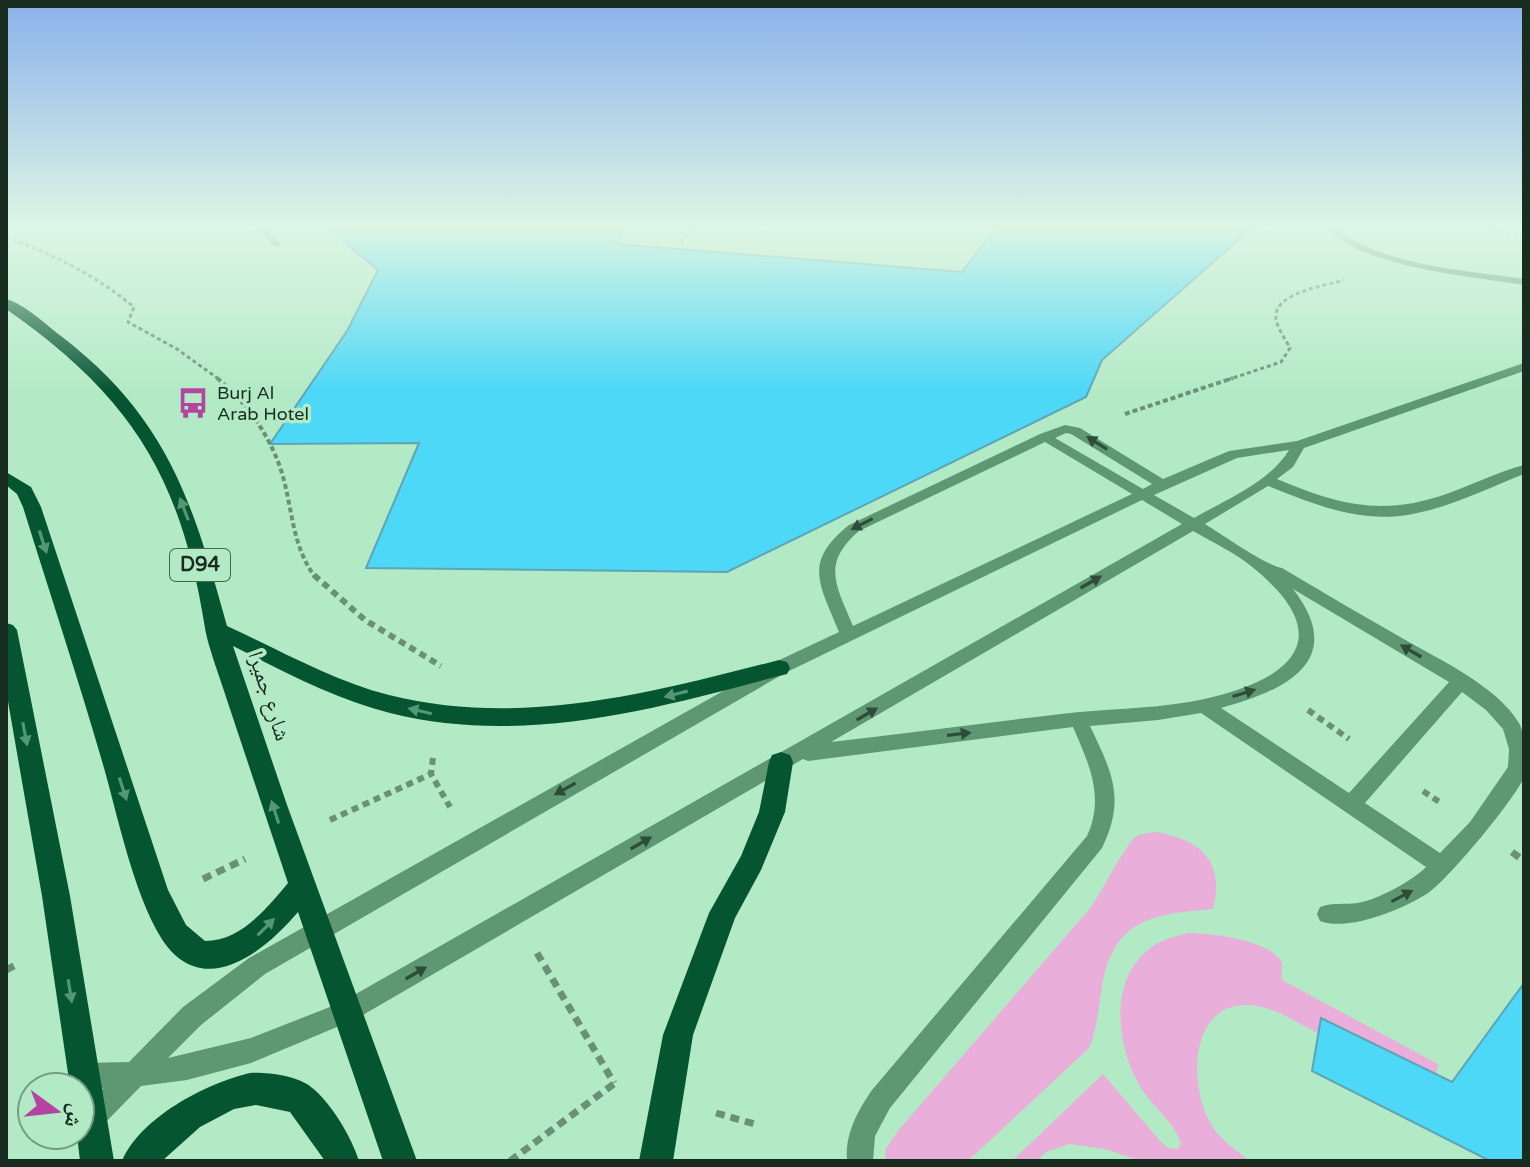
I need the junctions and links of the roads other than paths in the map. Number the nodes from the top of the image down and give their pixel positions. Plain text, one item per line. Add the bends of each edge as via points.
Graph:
1 (6, 303) edge
2 (1524, 367) edge
3 (1045, 437) junction
4 (1299, 445) junction
5 (1524, 469) edge
6 (6, 477) edge
7 (1269, 481) junction
8 (1163, 485) junction
9 (1140, 495) junction
10 (1190, 524) junction
11 (1254, 560) junction
12 (215, 629) junction
13 (6, 630) edge
14 (848, 634) junction
15 (779, 668) junction
16 (1461, 681) junction
17 (1204, 706) junction
18 (1078, 719) junction
19 (790, 758) junction
20 (1351, 805) junction
21 (1442, 866) junction
22 (304, 884) junction
23 (1328, 914) dead end
24 (320, 928) junction
25 (348, 1011) junction
26 (82, 1071) edge
27 (96, 1076) edge
28 (129, 1077) junction
29 (96, 1113) edge
30 (139, 1161) edge
31 (342, 1161) edge
32 (400, 1161) edge
33 (656, 1161) edge
34 (860, 1161) edge

12 -> 1 main road, شارع جميرا / D94 via 191,529 170,474 143,428 112,389
2 - 4 lane
8 -> 3 lane via 1075,431
3 - 9 lane
3 -> 14 lane via 835,541 826,555 825,571
4 - 7 lane
4 - 8 lane via 1234,454
5 - 7 lane via 1401,513 1356,512
6 -> 22 main road via 25,491 32,507 159,899 175,931 188,948 232,951 258,936
7 - 10 lane
8 - 9 lane
9 - 10 lane
9 - 14 lane
10 - 11 lane
19 -> 10 lane
16 -> 11 lane
17 -> 11 lane via 1271,685 1291,672 1304,654 1305,630 1296,605
15 -> 12 main road via 602,712 546,719 437,715 344,688
22 -> 12 main road, شارع جميرا / D94
13 -> 26 main road
14 - 15 lane
15 -> 24 lane
16 - 20 lane
16 - 21 lane via 1511,726 1519,749 1518,769 1477,828
17 - 18 lane
17 - 20 lane
19 -> 18 lane
18 - 34 lane via 1104,783 1106,823 881,1099 864,1124
25 -> 19 lane
19 - 33 main road via 752,862 723,913 678,1035
20 - 21 lane
23 -> 21 lane via 1361,913 1392,902 1422,886
22 - 24 main road, شارع جميرا / D94
24 - 25 main road, شارع جميرا / D94
24 - 28 lane via 257,966 192,1016
25 - 28 lane via 278,1044 202,1067
25 - 32 main road, شارع جميرا / D94
27 - 28 lane
28 - 29 lane
30 - 31 main road via 200,1108 251,1089 300,1098 338,1147

